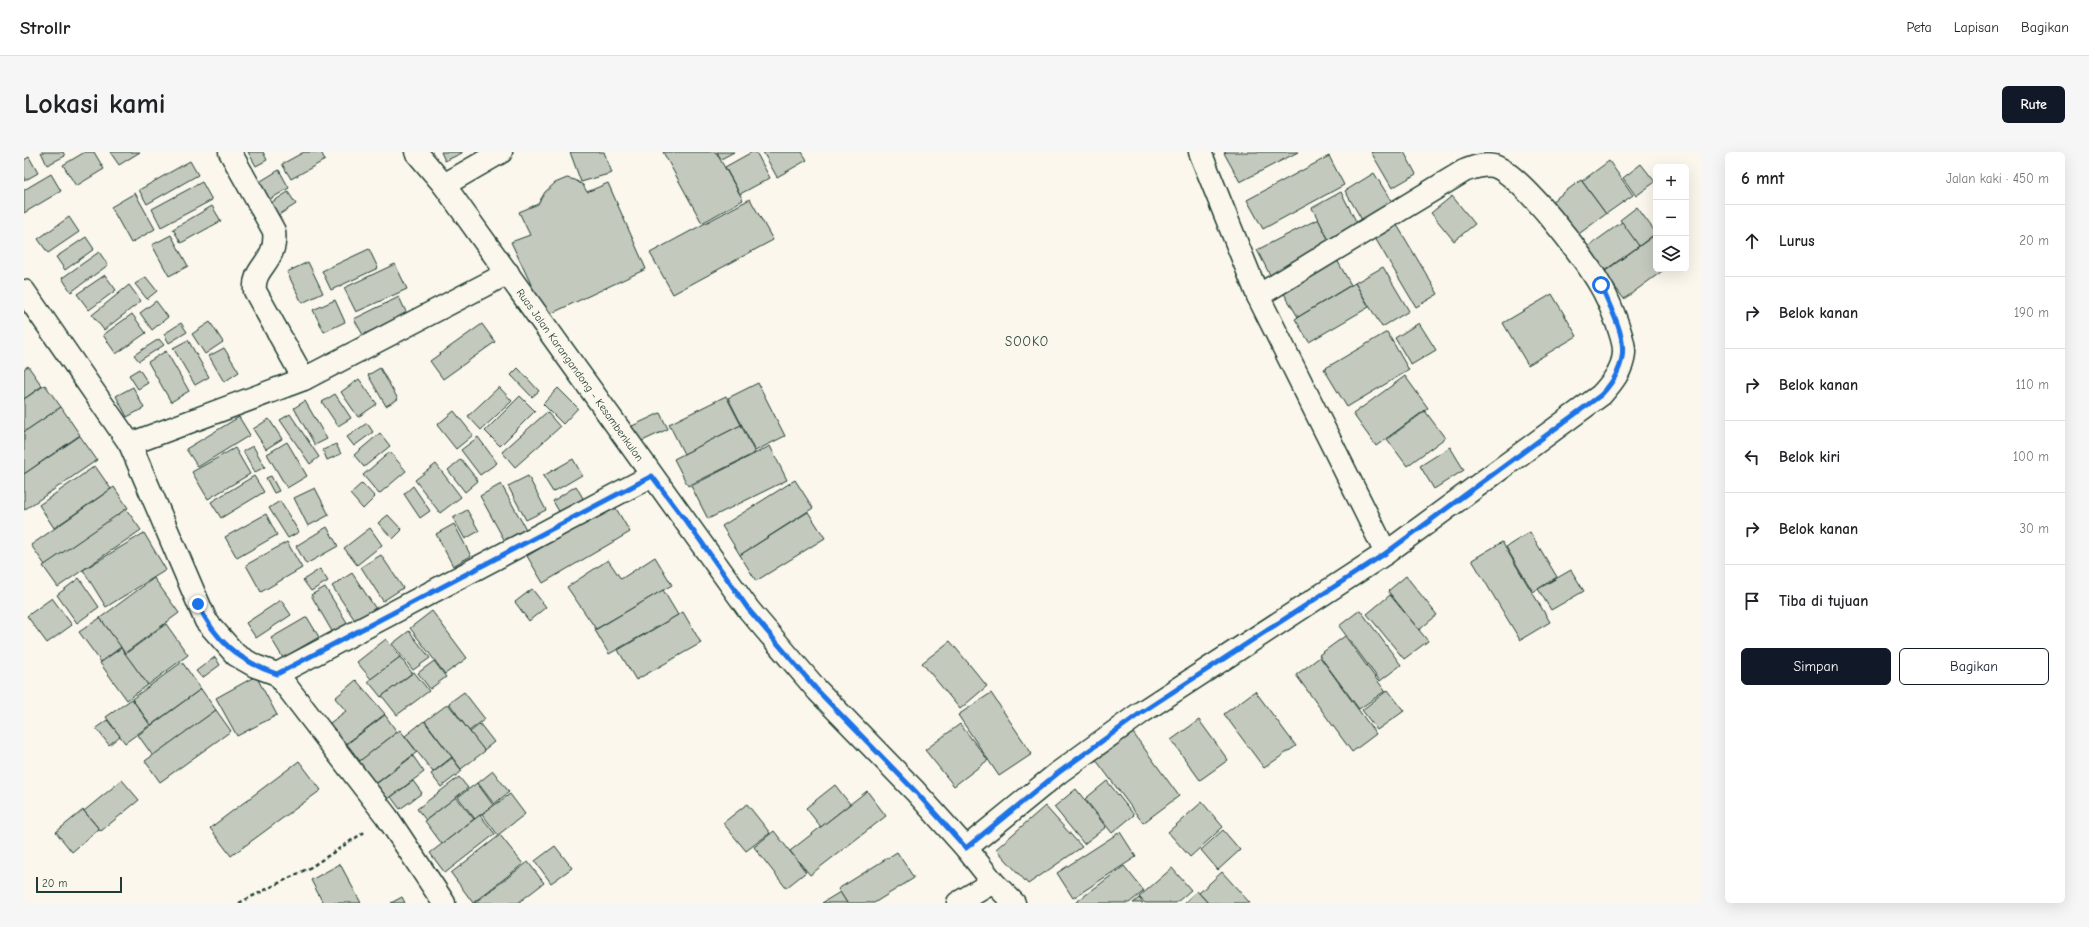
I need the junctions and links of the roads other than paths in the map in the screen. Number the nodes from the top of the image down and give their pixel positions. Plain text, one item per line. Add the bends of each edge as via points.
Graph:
1 (230, 152) edge
2 (416, 152) edge
3 (501, 152) edge
4 (1200, 152) edge
5 (444, 185) junction
6 (508, 273) junction
7 (24, 291) edge
8 (1258, 296) junction
9 (304, 379) junction
10 (130, 444) junction
11 (652, 476) junction
12 (1386, 553) junction
13 (277, 674) junction
14 (966, 848) junction
15 (993, 882) junction
16 (444, 903) edge
17 (958, 903) edge
18 (1014, 903) edge

1 - 9 street via 274,231 276,242 273,252 254,281 255,291
2 - 5 street, Ruas Jalan Karangandong - Kesambenkulon
3 - 5 street
4 - 8 street
5 - 6 street, Ruas Jalan Karangandong - Kesambenkulon
6 - 9 street
6 - 11 street, Ruas Jalan Karangandong - Kesambenkulon
7 - 10 street
8 - 12 street
8 - 12 street via 1464,171 1479,166 1494,166 1516,181 1561,228 1601,285 1621,335 1624,353 1612,383 1601,395
9 - 10 street
10 - 13 street via 206,621 236,655 254,666
11 - 13 street
11 - 14 street, Ruas Jalan Karangandong - Kesambenkulon via 749,610 818,691
12 - 14 street via 1142,712 1058,773
13 - 16 street via 387,818
14 - 15 street, Ruas Jalan Karangandong - Kesambenkulon
15 - 17 street
15 - 18 street, Ruas Jalan Karangandong - Kesambenkulon

